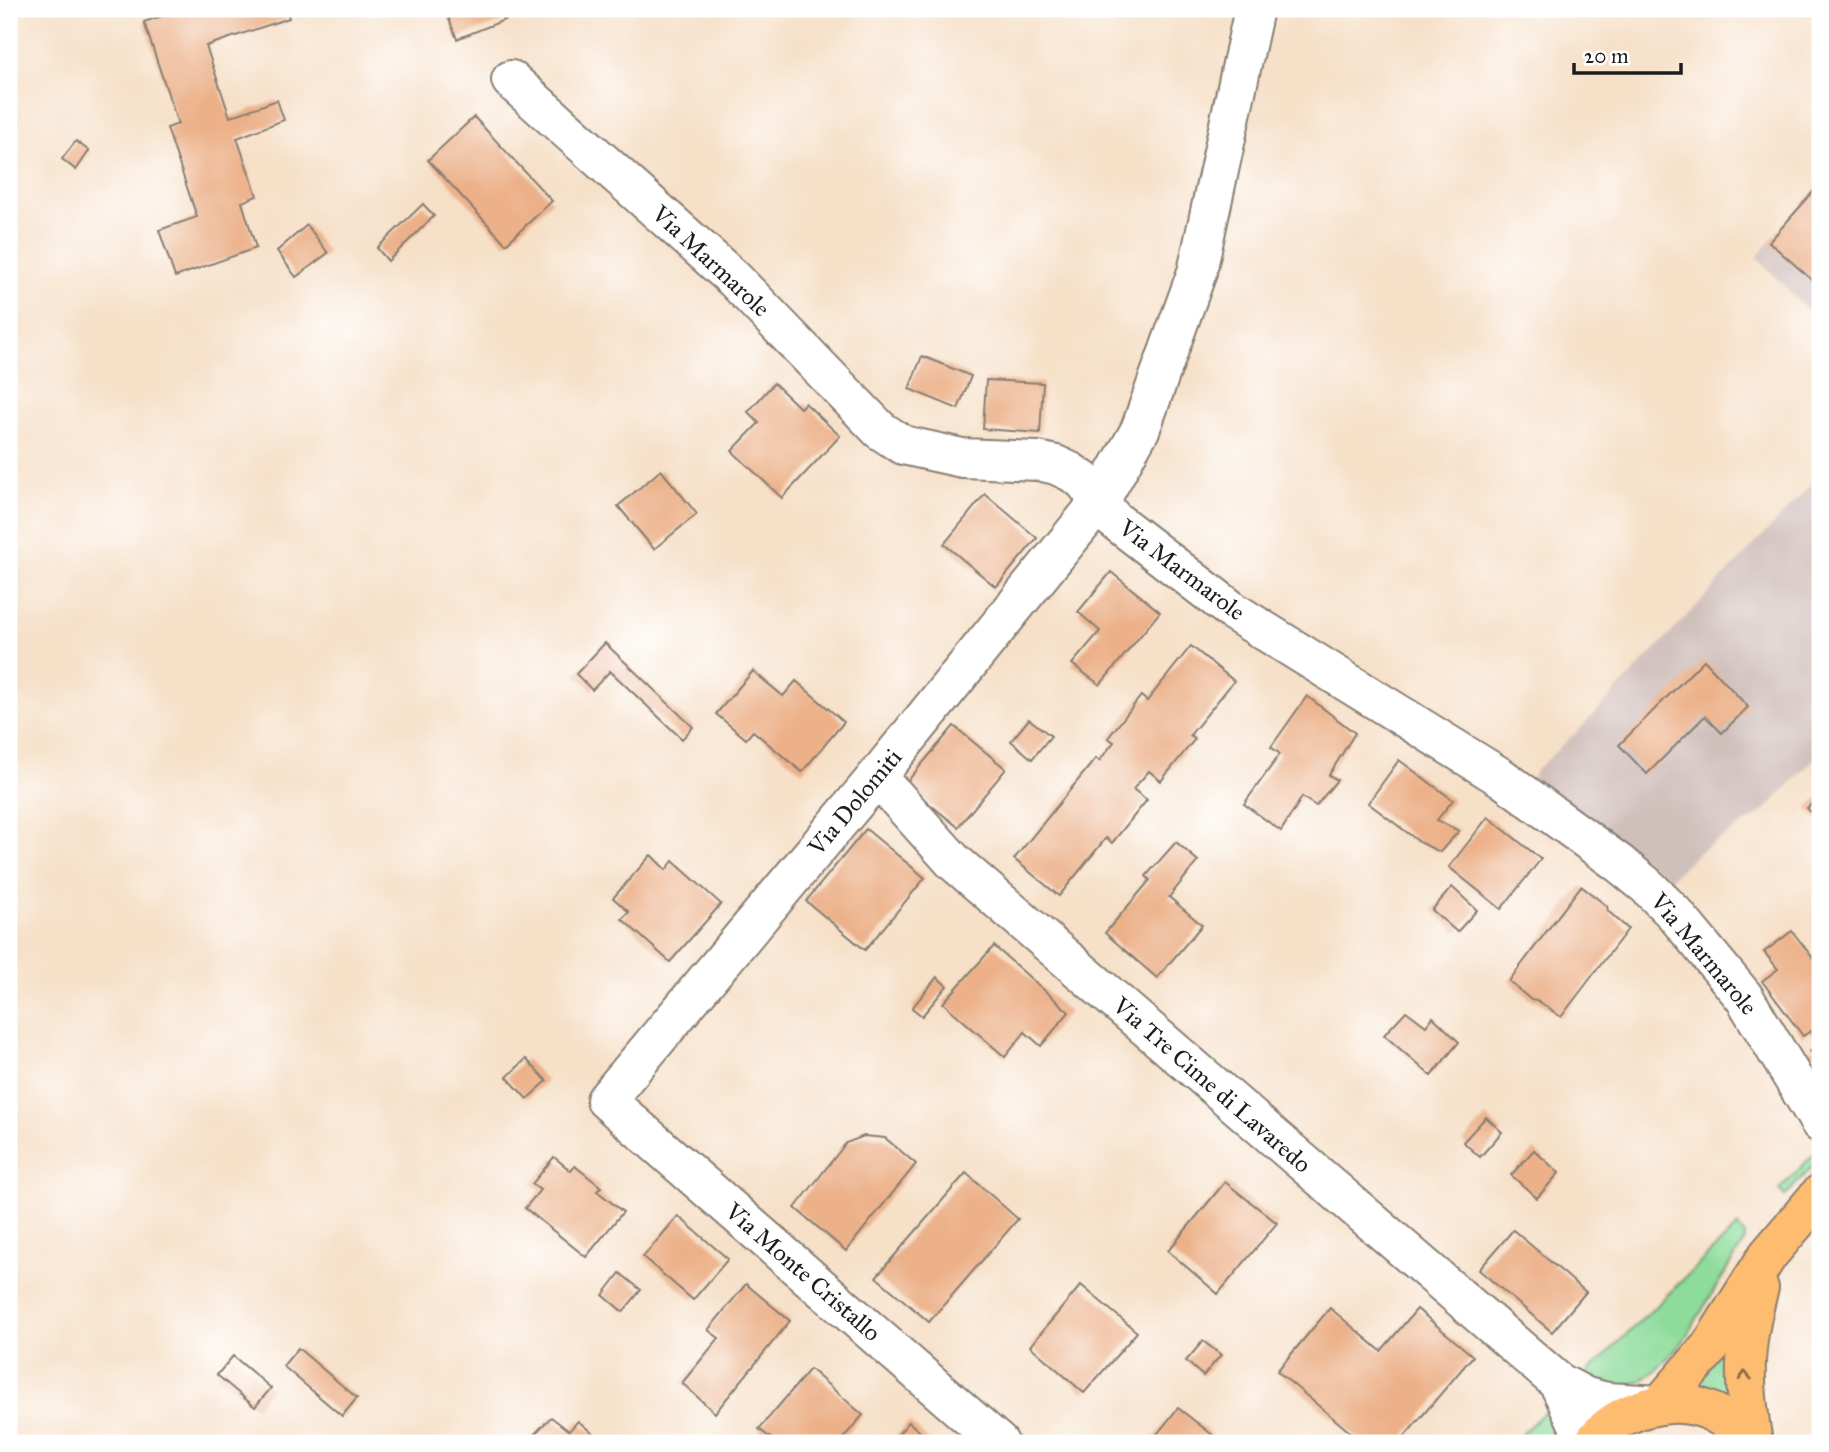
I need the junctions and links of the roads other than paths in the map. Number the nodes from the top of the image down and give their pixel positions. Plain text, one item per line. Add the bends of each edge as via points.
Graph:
1 (1254, 9) edge
2 (511, 80) dead end
3 (1100, 502) junction
4 (874, 780) junction
5 (606, 1100) joint
6 (1820, 1123) edge
7 (1820, 1194) edge
8 (1768, 1255) junction
9 (1558, 1382) junction
10 (1660, 1405) junction
11 (999, 1443) edge
12 (1579, 1443) edge
13 (1592, 1443) edge
14 (1753, 1443) edge

1 - 3 street, Via Dolomiti via 1198,272 1140,430
2 - 3 street, Via Marmarole via 734,279 880,430 903,445 962,458 1056,465 1084,481
3 - 4 street, Via Dolomiti
3 - 6 street, Via Marmarole via 1113,519 1234,612 1502,778 1647,886 1744,997
4 - 5 street, Via Dolomiti
4 - 9 street, Via Tre Cime di Lavaredo via 893,794 953,861
5 - 11 street, Via Monte Cristallo
7 - 8 main road
8 - 10 main road via 1710,1347
14 -> 8 main road via 1744,1365 1749,1324
9 - 10 street, Via Tre Cime di Lavaredo via 1607,1402
9 - 12 street, Via Tre Cime di Lavaredo via 1579,1426
10 - 13 main road via 1627,1414
10 - 14 main road via 1712,1412

